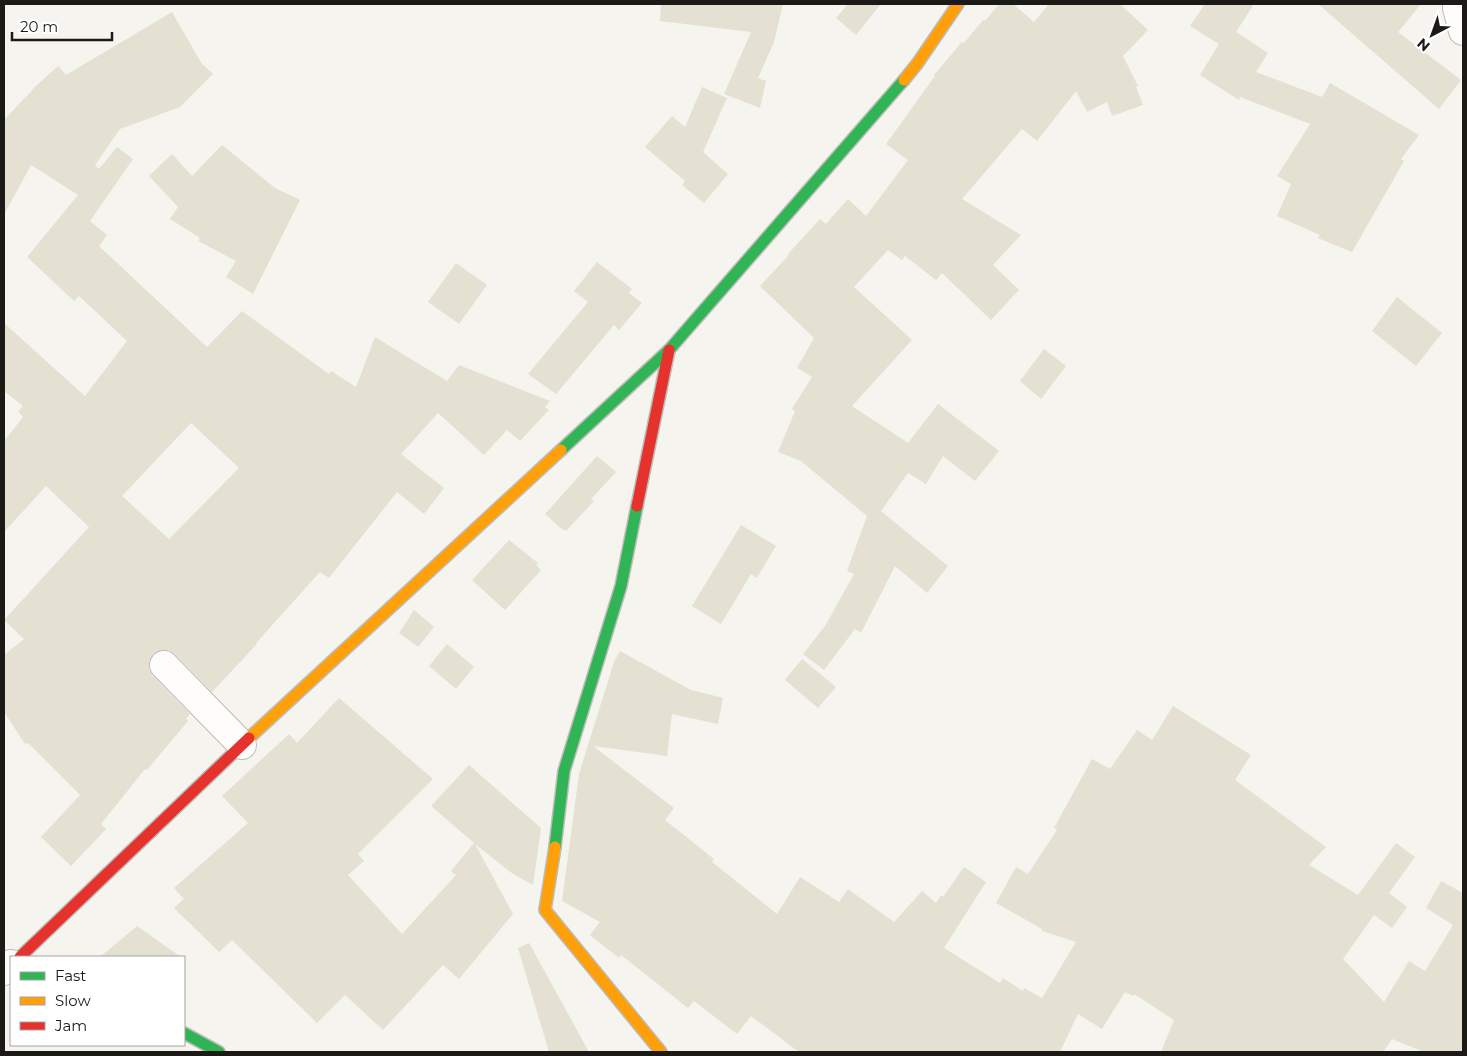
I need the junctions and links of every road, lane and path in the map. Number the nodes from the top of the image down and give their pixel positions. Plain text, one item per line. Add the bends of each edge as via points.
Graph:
1 (958, 4) edge
2 (1458, 4) edge
3 (1463, 31) edge
4 (669, 350) junction
5 (164, 665) dead end
6 (242, 745) junction
7 (27, 956) edge
8 (185, 1034) edge
9 (219, 1052) edge
10 (661, 1052) edge

1 - 4 street via 917,64
2 - 3 street
4 - 6 street
4 - 10 street via 621,586 564,772 545,910
5 - 6 street
6 - 7 street
8 - 9 street

